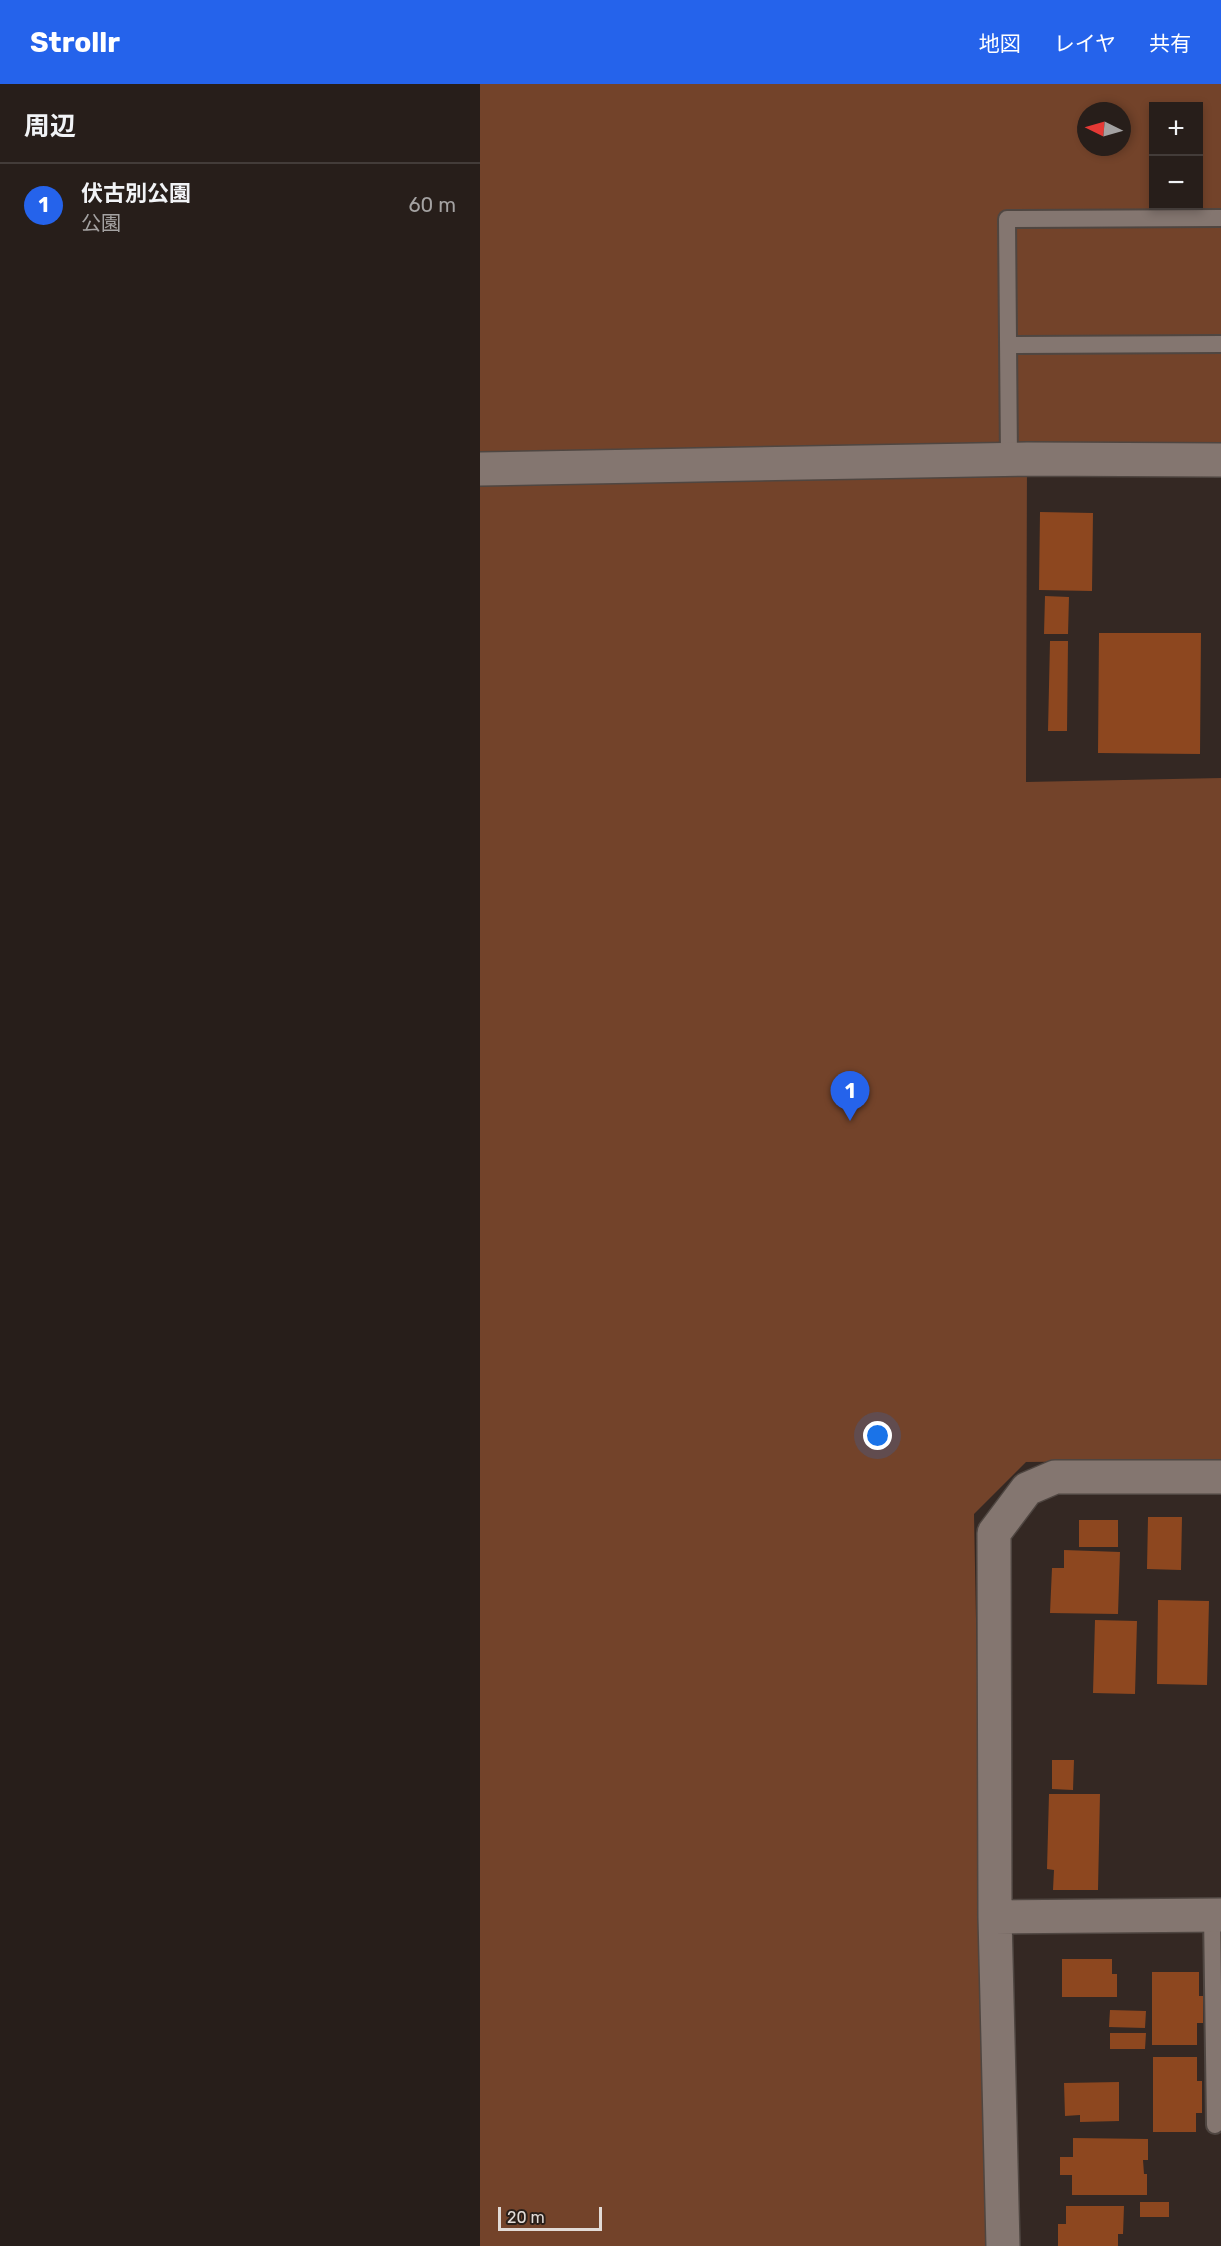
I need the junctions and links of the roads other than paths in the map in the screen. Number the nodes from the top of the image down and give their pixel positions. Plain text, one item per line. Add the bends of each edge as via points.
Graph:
1 (1221, 218) edge
2 (1221, 344) edge
3 (1008, 345) junction
4 (1009, 459) junction
5 (1221, 460) edge
6 (480, 469) edge
7 (1221, 1477) edge
8 (1216, 1915) edge
9 (995, 1917) junction
10 (1215, 2125) dead end
11 (1003, 2246) edge

1 - 3 lane via 1007,219
2 - 3 lane
3 - 4 lane
4 - 5 street
4 - 6 street
7 - 9 street via 1055,1477 1027,1490 994,1533
8 - 9 street
8 - 10 lane
9 - 11 street

